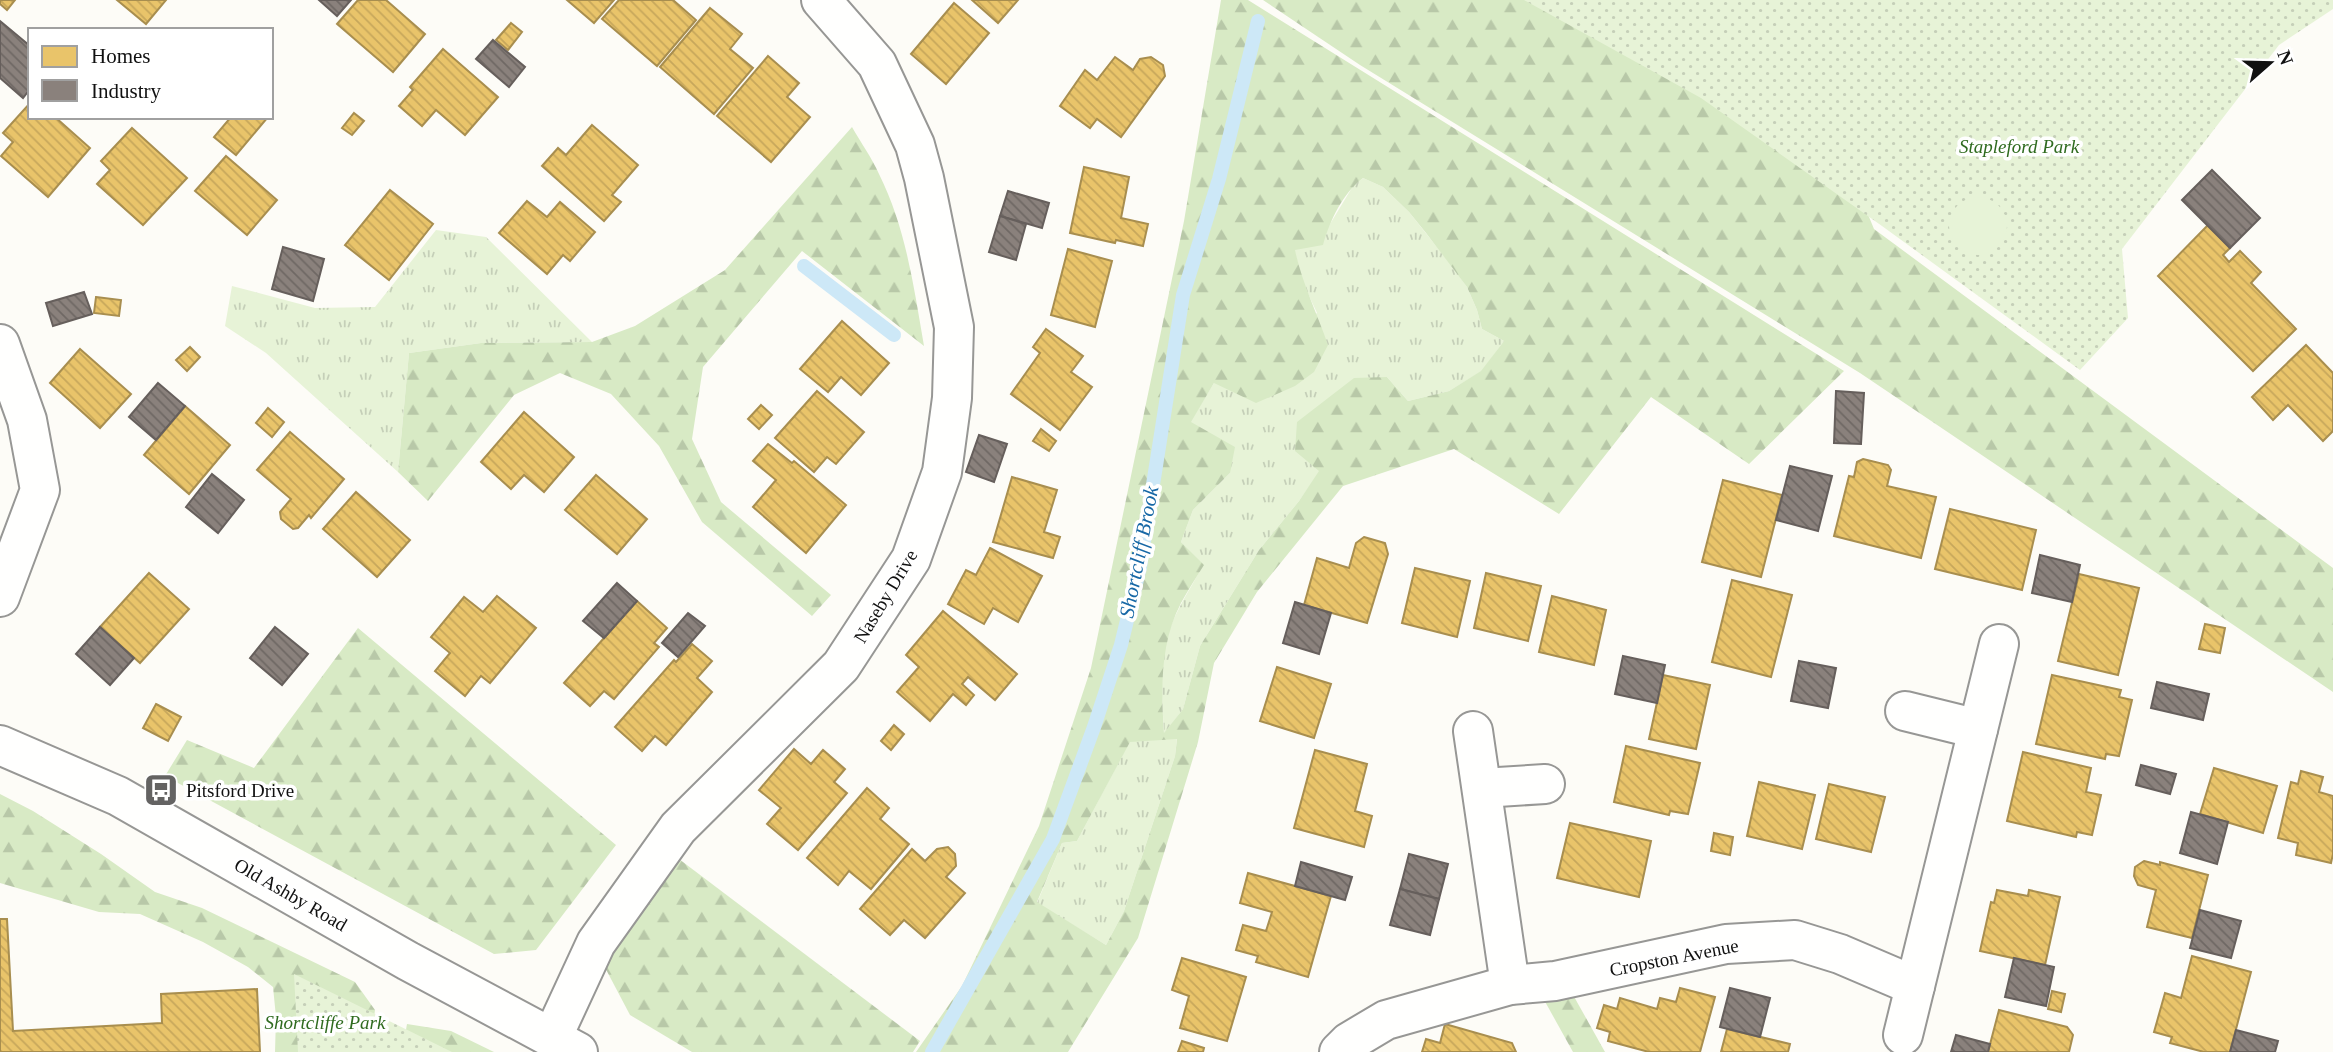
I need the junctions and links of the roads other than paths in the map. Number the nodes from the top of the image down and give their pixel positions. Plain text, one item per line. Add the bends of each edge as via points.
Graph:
1 (821, 0) edge
2 (0, 344) edge
3 (0, 597) edge
4 (1999, 644) dead end
5 (1905, 711) dead end
6 (1978, 729) junction
7 (1473, 731) dead end
8 (0, 745) edge
9 (1545, 784) dead end
10 (1482, 788) junction
11 (1510, 985) junction
12 (1915, 986) junction
13 (1903, 1035) dead end
14 (565, 1045) edge
15 (1339, 1052) edge

1 - 14 street, Naseby Drive via 877,64 915,145 924,178 954,327 952,398 942,472 911,559 841,666 678,828 596,943
2 - 3 street via 27,420 40,490
4 - 6 street
5 - 6 street
6 - 12 street
7 - 10 street
8 - 14 street, Old Ashby Road via 118,796
9 - 10 street
10 - 11 street
11 - 12 street, Cropston Avenue via 1555,981 1726,944 1795,940
11 - 15 street, Cropston Avenue via 1386,1020
12 - 13 street

